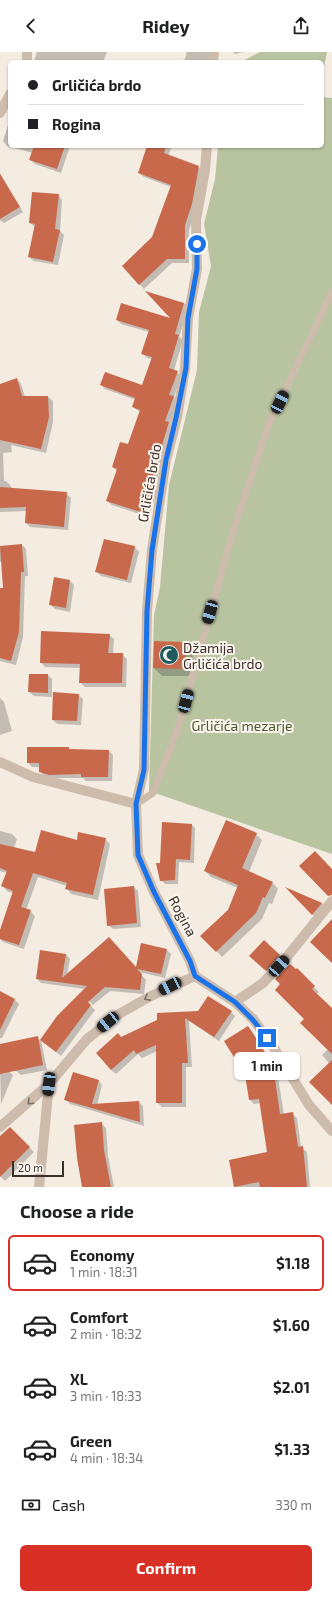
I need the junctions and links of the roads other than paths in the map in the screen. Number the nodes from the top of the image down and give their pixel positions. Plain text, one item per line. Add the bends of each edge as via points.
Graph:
1 (8, 98) edge
2 (0, 113) edge
3 (207, 148) edge
4 (332, 292) edge
5 (0, 762) edge
6 (136, 804) junction
7 (332, 901) edge
8 (195, 976) junction
9 (235, 1002) junction
10 (49, 1084) junction
11 (0, 1127) edge
12 (332, 1131) edge
13 (39, 1187) edge

1 - 2 street
3 - 6 street, Grličića brdo via 196,220 197,269 188,318 186,368 166,460 152,550 147,611 144,770
4 - 6 lane via 268,426 234,528 177,731 153,793
5 - 6 street via 33,777
6 - 8 street, Rogina via 138,855
7 - 9 street via 263,983
8 - 9 street
8 -> 10 street via 119,1014 87,1039
9 - 12 street via 253,1020 274,1048 309,1105
10 -> 11 street
10 - 13 street

